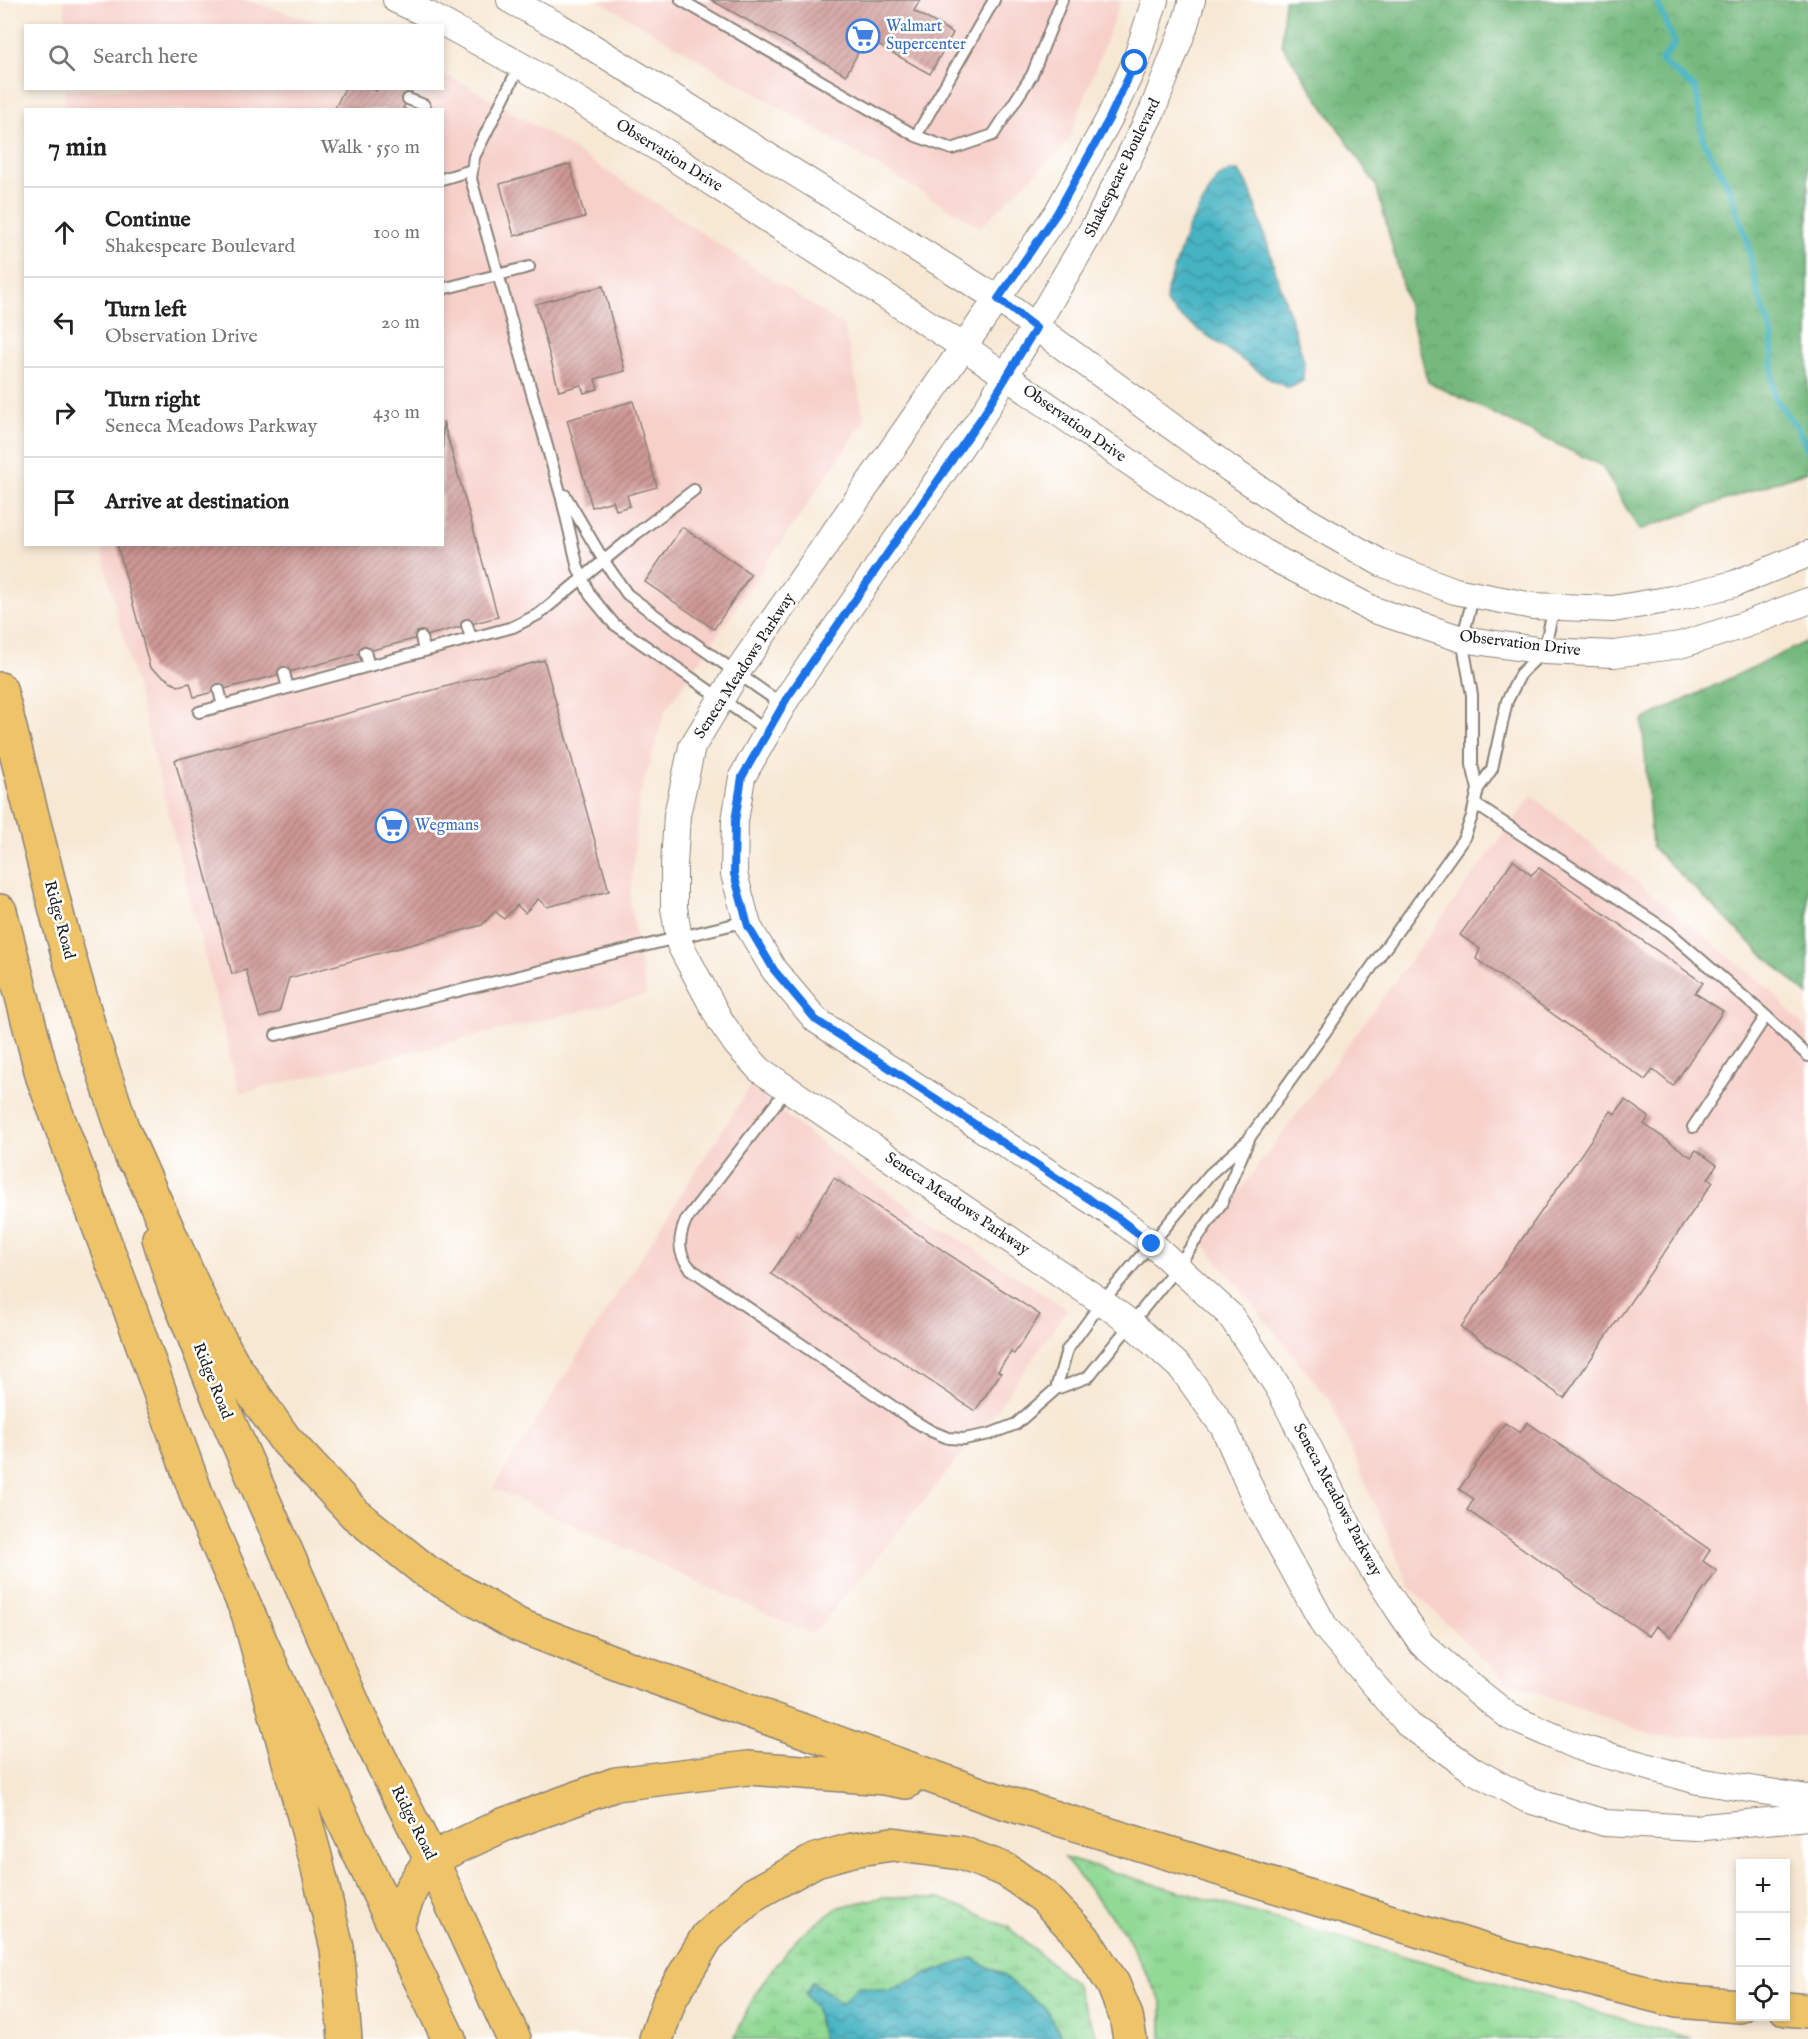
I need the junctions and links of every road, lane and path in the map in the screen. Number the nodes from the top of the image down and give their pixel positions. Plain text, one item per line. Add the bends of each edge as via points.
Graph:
1 (396, 0) edge
2 (510, 0) edge
3 (681, 0) edge
4 (994, 0) edge
5 (1062, 0) edge
6 (1155, 0) edge
7 (1192, 0) edge
8 (520, 65) junction
9 (408, 99) dead end
10 (425, 108) edge
11 (915, 136) junction
12 (472, 170) junction
13 (444, 178) edge
14 (529, 267) dead end
15 (500, 274) junction
16 (444, 288) edge
17 (998, 299) junction
18 (1036, 328) junction
19 (964, 347) junction
20 (1006, 376) junction
21 (557, 481) junction
22 (694, 490) dead end
23 (1808, 554) edge
24 (604, 561) junction
25 (583, 578) junction
26 (1474, 594) junction
27 (1808, 601) edge
28 (1554, 607) junction
29 (467, 625) dead end
30 (421, 637) dead end
31 (471, 638) junction
32 (1462, 639) junction
33 (424, 651) junction
34 (1544, 651) junction
35 (365, 652) dead end
36 (369, 666) junction
37 (284, 673) dead end
38 (737, 673) junction
39 (288, 688) junction
40 (0, 689) edge
41 (219, 690) dead end
42 (722, 698) junction
43 (783, 705) junction
44 (223, 706) junction
45 (199, 712) dead end
46 (768, 732) junction
47 (1478, 789) junction
48 (1475, 804) junction
49 (0, 910) edge
50 (747, 921) junction
51 (679, 937) junction
52 (1766, 1016) junction
53 (276, 1035) dead end
54 (1808, 1056) edge
55 (788, 1089) junction
56 (1694, 1127) dead end
57 (123, 1130) junction
58 (1250, 1137) junction
59 (1152, 1244) junction
60 (1177, 1267) junction
61 (1102, 1302) junction
62 (1132, 1324) junction
63 (1056, 1389) junction
64 (248, 1613) junction
65 (1808, 1798) edge
66 (994, 1799) junction
67 (1808, 1817) edge
68 (431, 1859) junction
69 (396, 1927) junction
70 (1736, 2006) edge
71 (1790, 2009) edge
72 (1808, 2011) edge
73 (345, 2039) edge
74 (449, 2039) edge
75 (514, 2039) edge
76 (656, 2039) edge
77 (1130, 2039) edge

1 - 8 street, Observation Drive
2 - 17 street via 570,33
3 - 11 lane
4 - 11 lane
5 - 11 lane via 1032,75 993,135 952,149
6 - 17 street, Shakespeare Boulevard via 1135,63 1109,119 1057,213
7 - 18 street, Shakespeare Boulevard via 1153,109 1098,220
8 - 12 lane via 474,157
8 - 19 street, Observation Drive via 671,156
9 - 10 lane
12 - 13 lane
12 - 15 lane via 471,179
14 - 15 lane
15 - 16 lane
15 - 21 lane
17 - 18 street
17 - 19 street, Seneca Meadows Parkway
18 - 20 street, Seneca Meadows Parkway
18 - 26 street via 1306,520 1382,563 1455,591
19 - 20 street, Observation Drive
19 - 38 street, Seneca Meadows Parkway
20 - 32 street, Observation Drive via 1268,555 1374,610
20 - 43 street, Seneca Meadows Parkway via 984,414
21 - 24 lane
21 - 25 lane
22 - 24 lane
23 - 28 street via 1734,584 1672,599 1613,609
24 - 25 lane
24 - 38 lane via 627,594
25 - 31 lane via 539,614 513,627
25 - 42 lane via 590,595 614,624
26 - 28 street
26 - 32 lane
27 - 34 street, Observation Drive via 1680,645 1614,654
28 - 34 lane
29 - 31 lane
30 - 33 lane
31 - 33 lane
32 - 34 street, Observation Drive
32 - 47 lane via 1472,695 1472,765
33 - 36 lane
34 - 47 lane via 1521,673 1507,701 1492,769
35 - 36 lane
36 - 39 lane
37 - 39 lane
38 - 42 street, Seneca Meadows Parkway
38 - 43 lane
39 - 44 lane
40 - 57 highway, Ridge Road via 59,922
41 - 44 lane
42 - 46 lane
42 - 51 street, Seneca Meadows Parkway via 692,747 677,815 674,908
43 - 46 street, Seneca Meadows Parkway
44 - 45 lane
46 - 50 street, Seneca Meadows Parkway via 742,777 735,821 734,874
47 - 48 lane
48 - 52 lane via 1668,930
48 - 58 lane via 1464,838
49 - 64 highway via 43,1078 200,1504
50 - 51 lane
50 - 59 street, Seneca Meadows Parkway via 774,970 816,1020
51 - 53 lane
51 - 55 street, Seneca Meadows Parkway via 736,1045 760,1070
52 - 54 lane
52 - 56 lane
55 - 61 street, Seneca Meadows Parkway
55 - 63 lane via 686,1220 680,1234 684,1262 911,1419 948,1438 978,1437 1016,1424
57 - 66 highway via 207,1317 234,1366 284,1438 355,1514 427,1572 518,1625
57 - 68 highway, Ridge Road via 174,1286 221,1404 360,1719
58 - 59 lane via 1210,1174
58 - 60 lane via 1221,1204
59 - 60 street, Seneca Meadows Parkway
59 - 61 lane
60 - 62 lane
60 - 65 street, Seneca Meadows Parkway via 1230,1315 1278,1387 1363,1554 1398,1609 1422,1644 1461,1678 1510,1717 1578,1747 1698,1781
61 - 62 street, Seneca Meadows Parkway
61 - 63 lane via 1067,1350
62 - 63 lane via 1088,1377
62 - 67 street, Seneca Meadows Parkway via 1182,1369 1224,1428 1257,1503 1325,1627 1409,1725 1474,1771 1526,1799 1605,1823 1695,1828
64 - 69 highway via 295,1720
64 - 73 highway via 338,1948
66 - 68 highway via 885,1778 748,1768 616,1784 503,1825
66 - 70 highway via 1508,1958 1677,2001
68 - 69 highway via 411,1889
68 - 75 highway, Ridge Road
69 - 74 highway
71 - 72 highway
76 - 77 highway via 670,1999 707,1938 754,1894 816,1860 892,1844 961,1854 1006,1870 1044,1897 1084,1939 1113,1984

